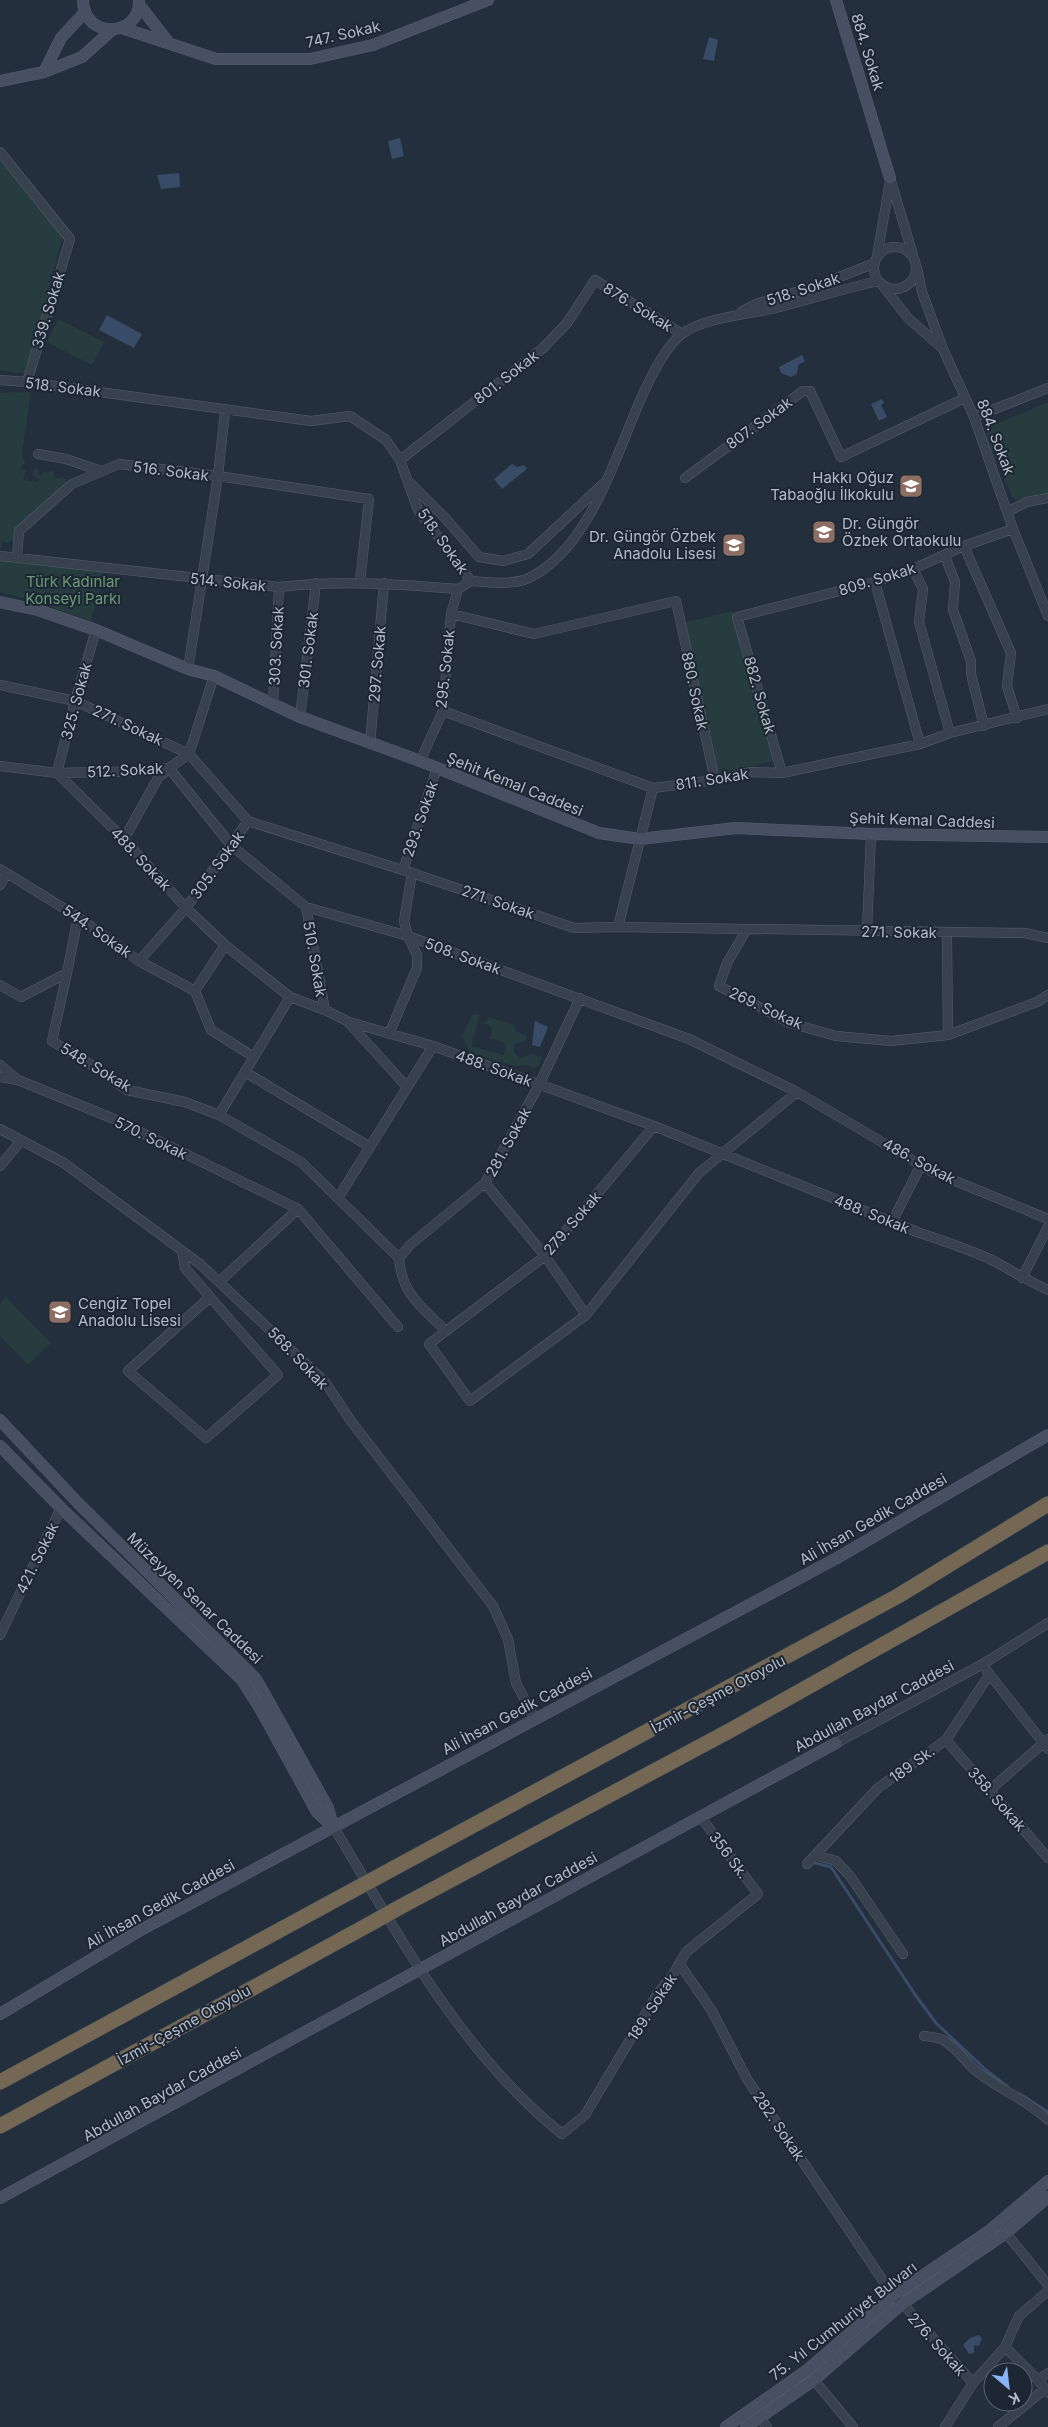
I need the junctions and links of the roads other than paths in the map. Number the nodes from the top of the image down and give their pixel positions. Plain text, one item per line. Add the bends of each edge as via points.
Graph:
1 (72, 0) edge
2 (488, 0) edge
3 (836, 0) edge
4 (140, 3) edge
5 (83, 7) edge
6 (117, 29) junction
7 (169, 43) junction
8 (44, 72) junction
9 (0, 81) edge
10 (0, 152) edge
11 (890, 178) junction
12 (914, 257) junction
13 (876, 260) junction
14 (917, 268) junction
15 (595, 280) joint
16 (881, 283) junction
17 (732, 316) junction
18 (682, 334) junction
19 (943, 348) junction
20 (0, 380) edge
21 (27, 382) junction
22 (1048, 388) edge
23 (965, 398) junction
24 (225, 411) junction
25 (974, 417) junction
26 (38, 454) dead end
27 (400, 460) junction
28 (101, 471) junction
29 (218, 476) junction
30 (685, 478) dead end
31 (409, 482) junction
32 (605, 482) junction
33 (1048, 498) edge
34 (1007, 512) junction
35 (1013, 530) junction
36 (964, 546) junction
37 (0, 556) edge
38 (945, 556) junction
39 (17, 557) junction
40 (913, 569) junction
41 (202, 579) junction
42 (471, 581) junction
43 (360, 582) junction
44 (875, 582) junction
45 (316, 583) junction
46 (384, 583) junction
47 (279, 587) junction
48 (458, 589) junction
49 (0, 602) edge
50 (1047, 613) edge
51 (451, 614) junction
52 (738, 617) joint
53 (96, 630) junction
54 (188, 669) junction
55 (214, 676) junction
56 (0, 686) edge
57 (75, 700) junction
58 (273, 704) junction
59 (1048, 708) edge
60 (443, 711) junction
61 (300, 717) junction
62 (1017, 718) junction
63 (984, 726) junction
64 (950, 733) junction
65 (370, 744) junction
66 (920, 744) junction
67 (189, 754) junction
68 (420, 761) junction
69 (1, 767) edge
70 (169, 768) junction
71 (437, 768) junction
72 (57, 773) junction
73 (782, 773) junction
74 (715, 780) junction
75 (653, 788) junction
76 (248, 822) junction
77 (871, 834) junction
78 (1048, 837) edge
79 (124, 839) junction
80 (640, 839) junction
81 (231, 845) junction
82 (403, 870) junction
83 (3, 871) edge
84 (412, 873) junction
85 (0, 885) edge
86 (306, 907) junction
87 (186, 908) junction
88 (78, 917) junction
89 (618, 927) junction
90 (748, 929) junction
91 (867, 931) junction
92 (947, 934) junction
93 (408, 936) junction
94 (1048, 938) edge
95 (225, 945) junction
96 (139, 961) junction
97 (67, 973) junction
98 (0, 985) edge
99 (194, 991) junction
100 (1048, 995) edge
101 (290, 997) junction
102 (580, 998) junction
103 (325, 1010) junction
104 (349, 1022) junction
105 (389, 1034) junction
106 (948, 1034) junction
107 (433, 1046) junction
108 (254, 1057) junction
109 (0, 1065) edge
110 (245, 1072) junction
111 (0, 1077) edge
112 (18, 1080) junction
113 (539, 1085) junction
114 (407, 1087) junction
115 (797, 1092) junction
116 (219, 1115) junction
117 (654, 1126) junction
118 (0, 1129) edge
119 (20, 1142) junction
120 (370, 1147) junction
121 (722, 1153) junction
122 (921, 1165) junction
123 (0, 1166) edge
124 (485, 1183) junction
125 (338, 1198) junction
126 (298, 1209) junction
127 (1048, 1219) edge
128 (892, 1222) junction
129 (1048, 1227) edge
130 (182, 1251) junction
131 (545, 1256) junction
132 (399, 1258) junction
133 (1022, 1278) junction
134 (220, 1281) junction
135 (1048, 1290) edge
136 (210, 1296) junction
137 (586, 1315) junction
138 (398, 1327) dead end
139 (446, 1331) junction
140 (0, 1420) edge
141 (1048, 1435) edge
142 (0, 1446) edge
143 (1048, 1504) edge
144 (61, 1508) junction
145 (1048, 1552) edge
146 (1048, 1623) edge
147 (0, 1635) edge
148 (983, 1664) junction
149 (990, 1676) junction
150 (534, 1718) junction
151 (946, 1740) junction
152 (836, 1743) joint
153 (1046, 1744) edge
154 (990, 1790) junction
155 (700, 1816) junction
156 (333, 1826) junction
157 (1047, 1854) edge
158 (815, 1855) junction
159 (807, 1864) dead end
160 (758, 1894) joint
161 (903, 1954) dead end
162 (679, 1963) junction
163 (420, 1970) junction
164 (0, 2014) edge
165 (924, 2036) dead end
166 (0, 2082) edge
167 (1048, 2120) edge
168 (0, 2126) edge
169 (1048, 2181) edge
170 (1048, 2197) edge
171 (0, 2198) edge
172 (1006, 2233) junction
173 (1048, 2285) edge
174 (1048, 2290) edge
175 (894, 2295) junction
176 (902, 2304) junction
177 (1005, 2347) junction
178 (1048, 2373) edge
179 (814, 2380) junction
180 (1038, 2380) junction
181 (973, 2383) junction
182 (1046, 2391) edge
183 (764, 2422) edge
184 (726, 2427) edge
185 (746, 2427) edge
186 (853, 2427) edge
187 (945, 2427) edge
188 (998, 2427) edge

1 - 5 main road, 747. Sokak
2 - 7 main road, 747. Sokak via 373,45 310,59 216,59
3 - 11 main road, 884. Sokak
4 - 6 main road via 130,23
4 - 7 main road
5 - 6 main road, 747. Sokak via 94,24
5 - 8 main road via 61,38
6 - 7 main road, 747. Sokak
6 - 8 main road via 82,57
8 - 9 main road
10 - 21 street, 339. Sokak via 70,239
11 - 12 street, 884. Sokak
11 - 13 street
12 - 13 street via 895,247 882,252
12 - 14 street
13 - 16 street via 875,276
13 - 17 street, 518. Sokak via 819,285 756,304
14 - 16 street via 913,280 902,288 896,290
14 - 19 street, 884. Sokak via 922,292
15 - 18 street, 876. Sokak
15 - 27 street, 801. Sokak via 567,323 542,349
16 - 17 street, 518. Sokak
16 - 19 street via 908,318
17 - 18 street, 518. Sokak
18 - 32 street, 518. Sokak via 655,369
19 - 23 street, 884. Sokak
20 - 21 street, 518. Sokak
21 - 24 street, 518. Sokak
22 - 25 street
23 - 25 street, 884. Sokak
23 - 30 street, 807. Sokak via 841,457 810,391 803,391
24 - 27 street, 518. Sokak via 311,421 350,416 386,440
24 - 29 street
25 - 34 street, 884. Sokak
26 - 28 street
27 - 31 street, 518. Sokak
28 - 29 street, 516. Sokak via 118,464
28 - 39 street, 516. Sokak via 72,484 19,531
29 - 41 street
29 - 43 street, 516. Sokak via 369,498
31 - 32 street via 479,557 503,561 528,554
31 - 42 street, 518. Sokak via 418,510
32 - 42 street, 518. Sokak via 596,506 574,540 530,577 513,581
33 - 34 street via 1027,502
34 - 35 street, 884. Sokak
35 - 36 street, 809. Sokak
35 - 50 street, 884. Sokak
36 - 38 street, 809. Sokak
36 - 62 street via 1011,653 1007,686
37 - 39 street, 514. Sokak
38 - 40 street, 809. Sokak
38 - 63 street via 955,582 953,610 971,661 971,674
39 - 41 street, 514. Sokak
40 - 44 street, 809. Sokak
40 - 64 street via 923,589 918,622
41 - 47 street, 514. Sokak
41 - 54 street
42 - 48 street
43 - 45 street, 514. Sokak
43 - 46 street, 514. Sokak
44 - 52 street, 809. Sokak
44 - 66 street
45 - 47 street, 514. Sokak
45 - 61 street, 301. Sokak
46 - 48 street, 514. Sokak
46 - 65 street, 297. Sokak
47 - 58 street, 303. Sokak
48 - 51 street, 295. Sokak
49 - 53 main road, Şehit Kemal Caddesi via 38,610
51 - 60 street, 295. Sokak
51 - 74 street, 880. Sokak via 534,634 676,601
52 - 73 street, 882. Sokak
53 - 54 main road, Şehit Kemal Caddesi
53 - 57 street, 325. Sokak
54 - 55 main road, Şehit Kemal Caddesi
55 - 58 main road, Şehit Kemal Caddesi
55 - 67 street
56 - 57 street, 271. Sokak
57 - 67 street, 271. Sokak
57 - 72 street, 325. Sokak
58 - 61 main road, Şehit Kemal Caddesi
59 - 62 street, 811. Sokak
60 - 68 street, 295. Sokak
60 - 75 street, 811. Sokak
61 - 65 main road, Şehit Kemal Caddesi
62 - 63 street, 811. Sokak
63 - 64 street, 811. Sokak
64 - 66 street, 811. Sokak
65 - 68 main road, Şehit Kemal Caddesi
66 - 73 street, 811. Sokak
67 - 70 street, 512. Sokak
67 - 76 street, 271. Sokak
68 - 71 main road, Şehit Kemal Caddesi
69 - 72 street
70 - 72 street, 512. Sokak
70 - 79 street via 158,778
70 - 81 street, 508. Sokak
71 - 80 main road, Şehit Kemal Caddesi via 599,834
71 - 82 street, 293. Sokak
72 - 79 street, 488. Sokak
73 - 74 street, 811. Sokak via 751,772
74 - 75 street, 811. Sokak
75 - 80 street
76 - 81 street, 305. Sokak
76 - 82 street, 271. Sokak
77 - 78 main road, Şehit Kemal Caddesi
77 - 80 main road, Şehit Kemal Caddesi via 736,828
77 - 91 street
79 - 87 street, 488. Sokak
80 - 89 street
81 - 86 street, 508. Sokak
81 - 87 street, 305. Sokak
82 - 84 street, 271. Sokak
83 - 85 street
83 - 88 street, 544. Sokak
84 - 89 street, 271. Sokak via 574,928
84 - 93 street via 404,921
86 - 93 street, 508. Sokak
86 - 103 street, 510. Sokak
87 - 95 street, 488. Sokak
87 - 96 street, 305. Sokak
88 - 96 street, 544. Sokak
88 - 97 street
89 - 90 street, 271. Sokak
90 - 91 street, 271. Sokak
90 - 106 street, 269. Sokak via 727,963 719,986 790,1022 836,1036 892,1041
91 - 92 street, 271. Sokak
92 - 94 street, 271. Sokak via 1024,933
92 - 106 street
93 - 102 street, 508. Sokak
93 - 105 street via 417,955 417,968
95 - 99 street
95 - 101 street, 488. Sokak
96 - 99 street, 544. Sokak
97 - 98 street via 21,997
97 - 116 street, 548. Sokak via 52,1041 127,1090 185,1102
99 - 108 street via 211,1030
100 - 106 street, 269. Sokak via 1037,1002
101 - 103 street, 488. Sokak
101 - 108 street
102 - 113 street, 281. Sokak
102 - 115 street, 508. Sokak via 689,1040
103 - 104 street, 488. Sokak
104 - 105 street, 488. Sokak
104 - 114 street
105 - 107 street, 488. Sokak
107 - 113 street, 488. Sokak
107 - 114 street
108 - 110 street
109 - 112 street
110 - 116 street
110 - 120 street
111 - 112 street, 570. Sokak
112 - 126 street, 570. Sokak via 114,1119
113 - 117 street, 488. Sokak
113 - 124 street, 281. Sokak
114 - 120 street
115 - 121 street
115 - 122 street, 486. Sokak
116 - 125 street, 548. Sokak via 301,1162
117 - 121 street, 488. Sokak
117 - 131 street, 279. Sokak
118 - 119 street, 568. Sokak
119 - 123 street
119 - 130 street, 568. Sokak via 64,1163
120 - 125 street
121 - 128 street, 488. Sokak
121 - 137 street via 699,1172
122 - 127 street, 486. Sokak
122 - 128 street
124 - 131 street
124 - 132 street, 281. Sokak via 410,1245
125 - 132 street, 548. Sokak
126 - 134 street
126 - 138 street
128 - 133 street, 488. Sokak via 990,1259
129 - 133 street
130 - 134 street, 568. Sokak
130 - 136 street via 185,1268
131 - 137 street
131 - 139 street, 279. Sokak
132 - 139 street via 408,1292
133 - 135 street, 488. Sokak
134 - 150 street, 568. Sokak via 325,1382 350,1421 493,1606 508,1639 516,1683
136 - 136 street via 128,1371 206,1438 278,1375
137 - 139 street, 279. Sokak via 470,1401 429,1344
140 - 156 main road, Müzeyyen Senar Caddesi via 78,1503 256,1679 328,1808
141 - 150 main road, Ali İhsan Gedik Caddesi via 837,1558
142 - 144 main road, Müzeyyen Senar Caddesi
143 - 166 highway, İzmir-Çeşme Otoyolu, bridge via 898,1596
144 - 147 street, 421. Sokak
144 - 156 main road, Müzeyyen Senar Caddesi via 242,1680 317,1812
145 - 168 highway, İzmir-Çeşme Otoyolu, bridge via 739,1725
146 - 148 street, Abdullah Baydar Caddesi
148 - 149 street
148 - 152 street, Abdullah Baydar Caddesi
149 - 151 street
149 - 153 street
150 - 156 main road, Ali İhsan Gedik Caddesi
151 - 154 street, 358. Sokak
151 - 158 street, 189 Sk. via 878,1788
152 - 155 main road, Abdullah Baydar Caddesi
153 - 154 street
154 - 157 street, 358. Sokak
155 - 160 street, 356 Sk.
155 - 163 main road, Abdullah Baydar Caddesi
156 - 163 street
156 - 164 main road, Ali İhsan Gedik Caddesi via 139,1931
158 - 159 street, 189 Sk.
158 - 161 street via 836,1861 850,1876
160 - 162 street, 189. Sokak via 686,1952
162 - 163 street, 189. Sokak via 585,2115 562,2134 499,2073 452,2018
162 - 175 street, 282. Sokak via 712,2011 748,2079
163 - 171 main road, Abdullah Baydar Caddesi
165 - 167 street via 941,2039 958,2050 974,2069 1037,2109
169 - 175 main road, 75. Yıl Cumhuriyet Bulvarı via 989,2231
170 - 172 main road, 75. Yıl Cumhuriyet Bulvarı
172 - 173 street
172 - 176 main road, 75. Yıl Cumhuriyet Bulvarı
174 - 177 street via 1019,2316
175 - 176 street, 276. Sokak
175 - 184 main road, 75. Yıl Cumhuriyet Bulvarı via 806,2371
176 - 179 main road, 75. Yıl Cumhuriyet Bulvarı
176 - 181 street, 276. Sokak
177 - 180 street
177 - 181 street
178 - 180 street
179 - 183 main road, 75. Yıl Cumhuriyet Bulvarı
179 - 186 street
180 - 182 street
181 - 187 street
182 - 188 street
183 - 185 main road, 75. Yıl Cumhuriyet Bulvarı

